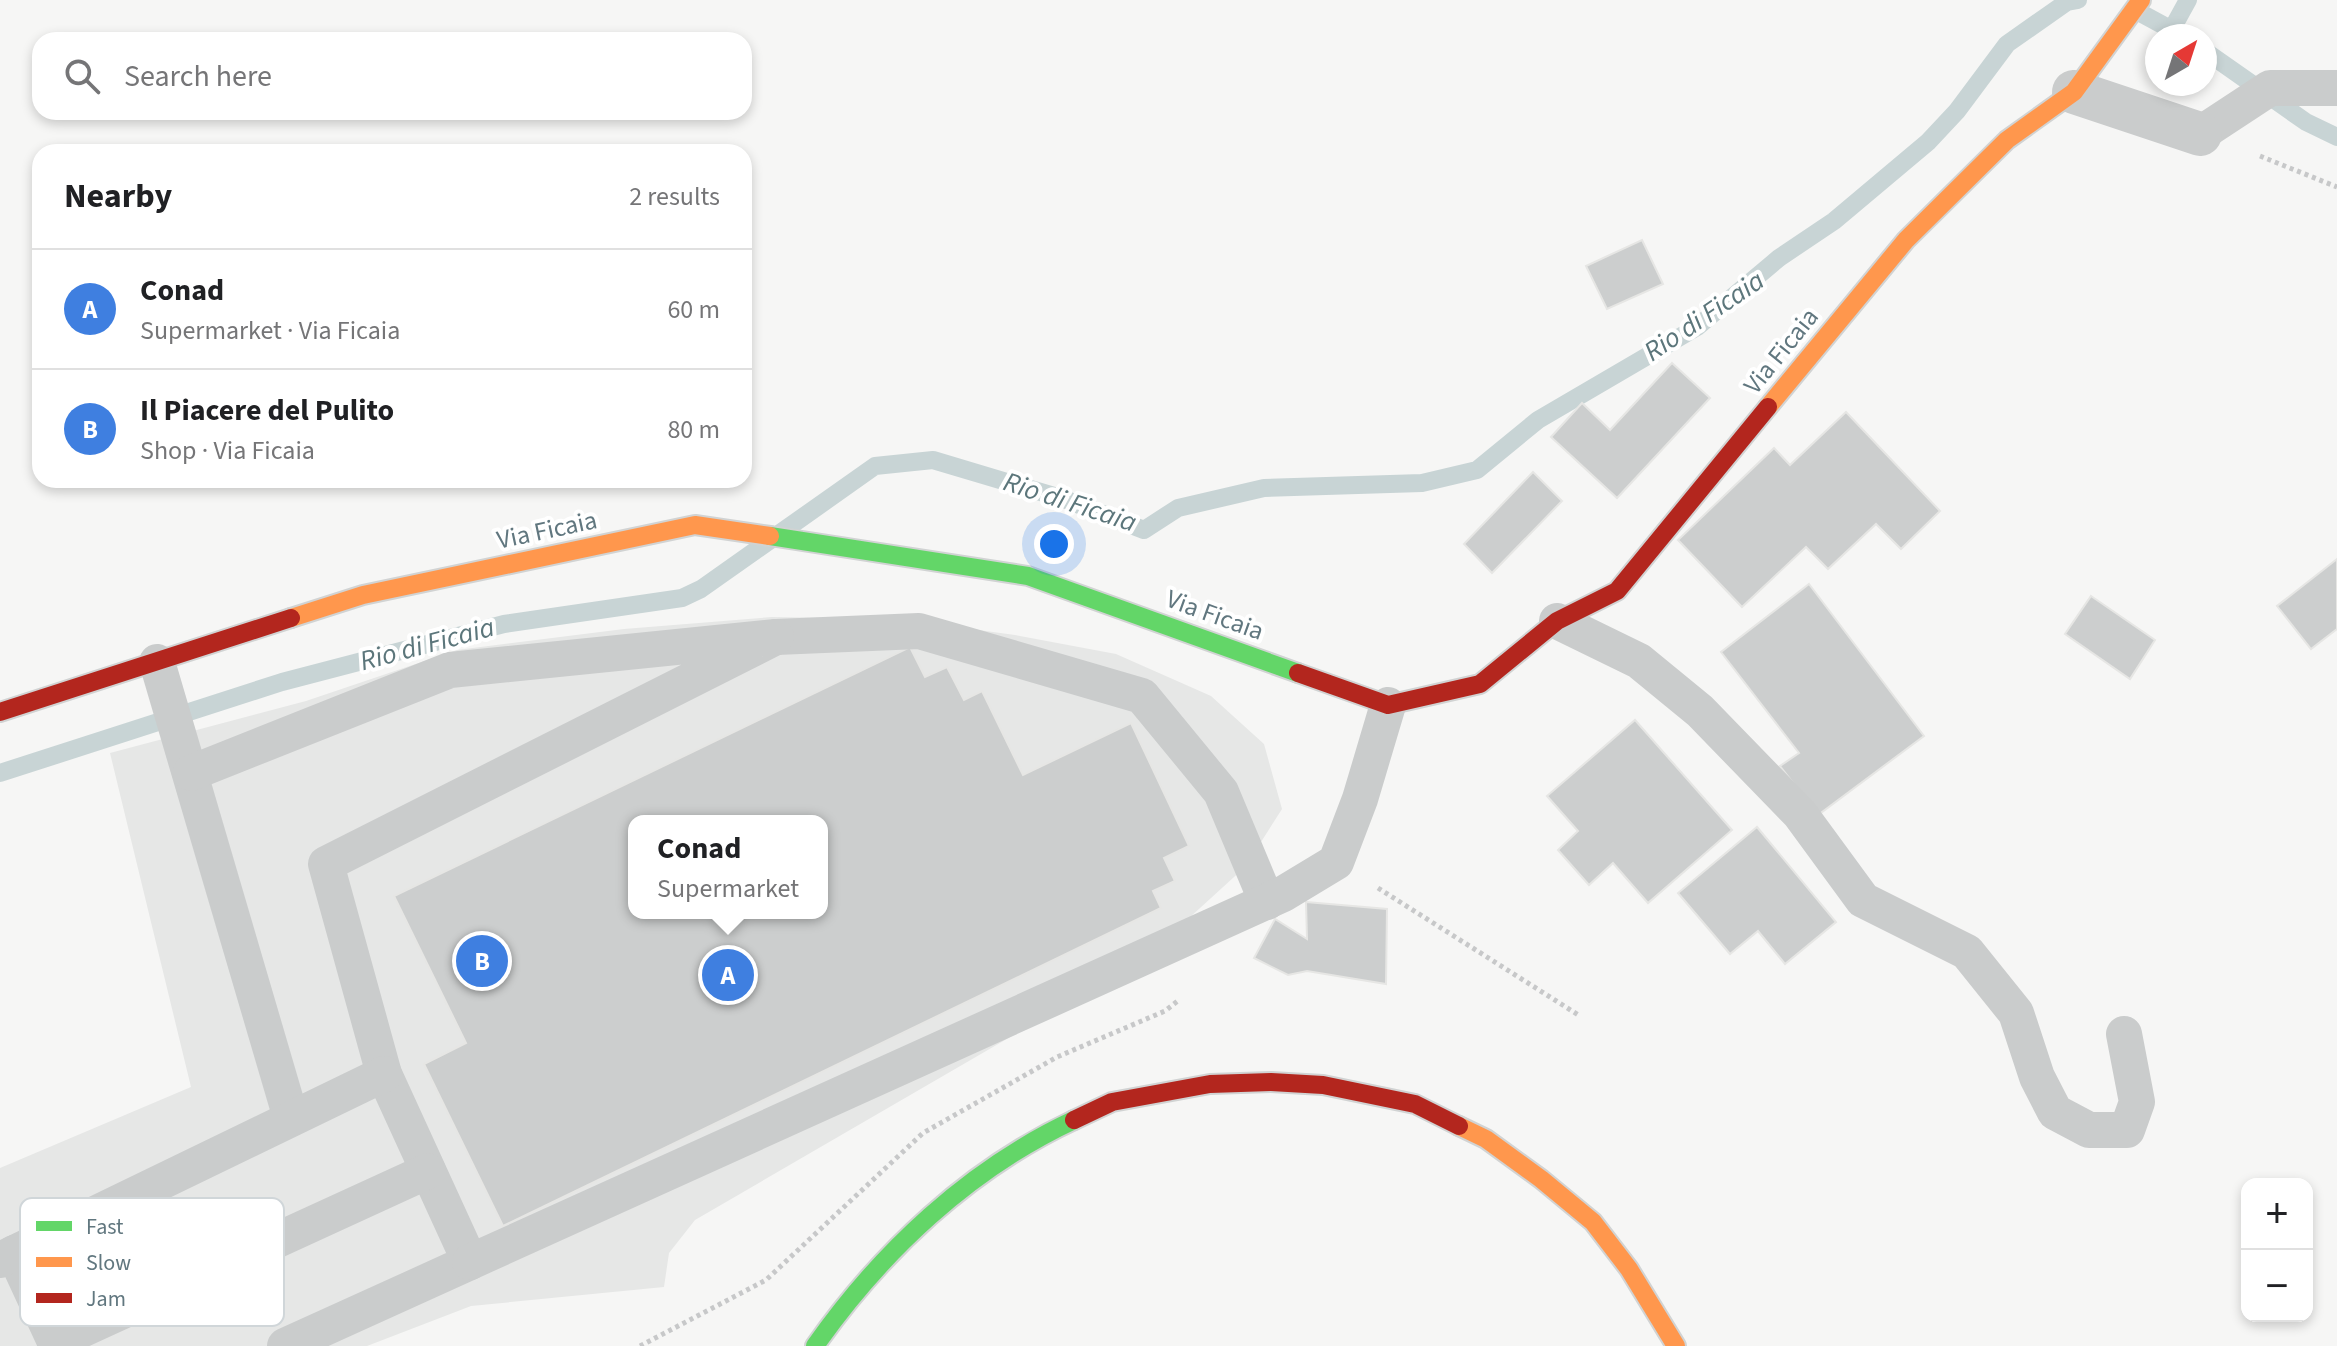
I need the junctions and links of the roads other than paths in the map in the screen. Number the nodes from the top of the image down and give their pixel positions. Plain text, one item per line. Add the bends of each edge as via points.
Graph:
1 (2141, 0) edge
2 (2337, 88) edge
3 (2074, 92) junction
4 (2200, 134) joint
5 (1557, 621) junction
6 (776, 637) junction
7 (157, 662) junction
8 (1388, 705) junction
9 (0, 712) edge
10 (191, 773) junction
11 (1267, 902) junction
12 (2124, 1034) dead end
13 (384, 1074) junction
14 (291, 1118) junction
15 (428, 1171) junction
16 (126, 1198) edge
17 (284, 1238) edge
18 (7, 1256) edge
19 (470, 1262) junction
20 (20, 1279) edge
21 (46, 1326) edge
22 (95, 1326) edge
23 (56, 1344) edge
24 (285, 1346) edge
25 (815, 1346) edge
26 (1676, 1346) edge

1 - 3 main road, Via Ficaia
2 - 4 lane via 2270,88
3 - 4 street
3 - 5 main road, Via Ficaia via 2007,140 1906,240 1617,591
5 - 8 main road, Via Ficaia via 1480,684
5 - 12 lane via 1639,661 1700,711 1800,814 1863,900 1967,952 2016,1013 2055,1112 2089,1130 2127,1130 2137,1102
6 - 10 lane via 450,670
6 - 11 lane via 919,631 1142,696 1221,792
6 - 13 lane via 326,864
7 - 8 main road, Via Ficaia via 363,595 695,525 1028,576
7 - 9 main road, Via Ficaia
7 - 10 lane
8 - 11 lane via 1336,862
10 - 14 lane
11 - 19 lane
13 - 14 lane
13 - 15 lane
14 - 16 lane
15 - 17 lane
15 - 19 lane
18 - 20 lane
19 - 24 lane
21 - 23 lane
22 - 23 lane
25 - 26 main road via 907,1236 1035,1138 1112,1102 1210,1084 1271,1082 1323,1085 1415,1104 1486,1139 1593,1222

